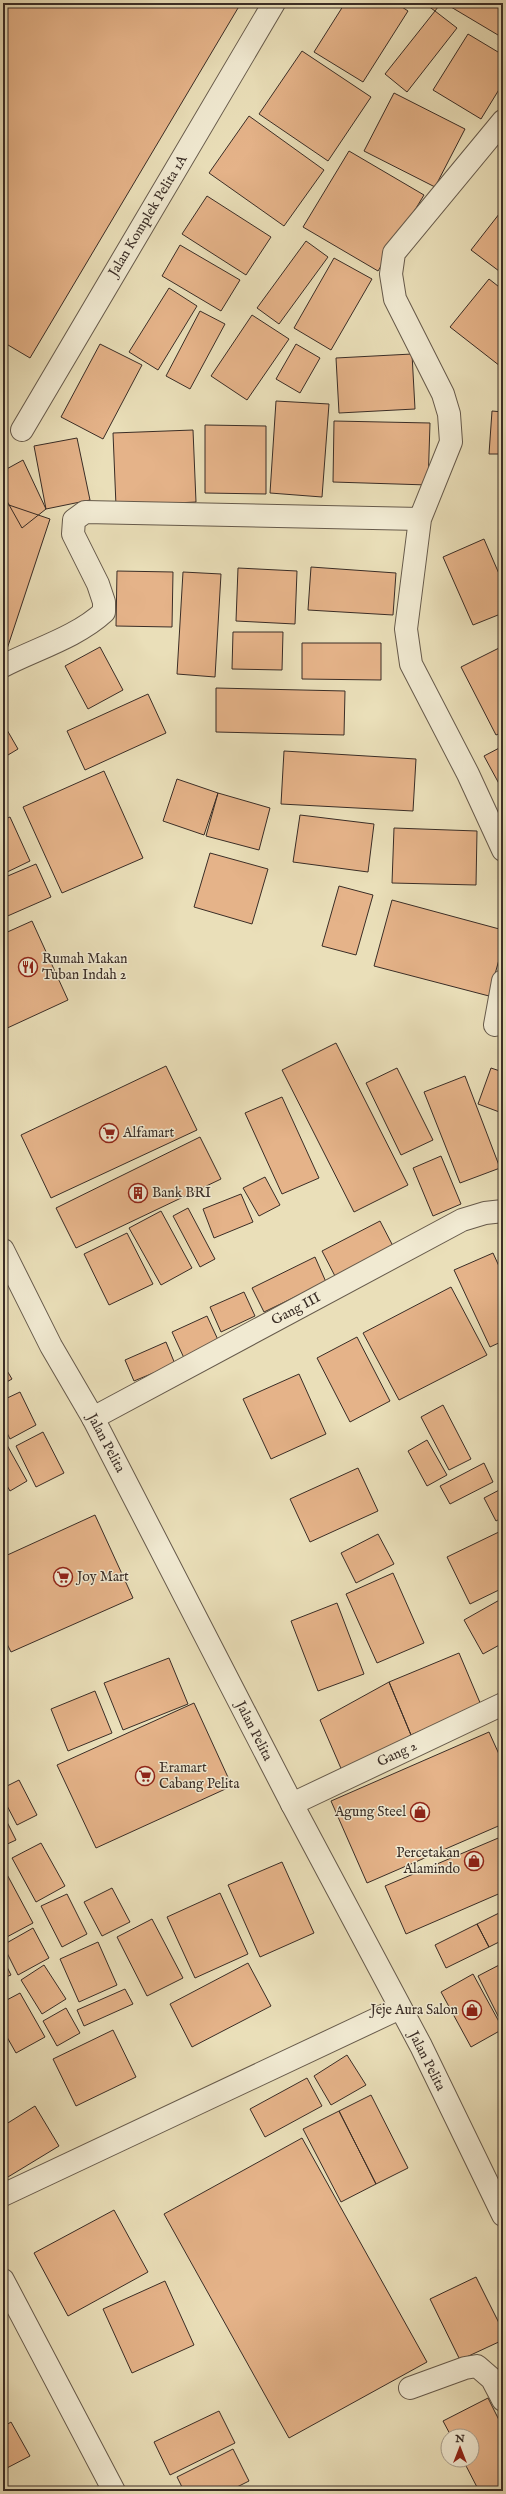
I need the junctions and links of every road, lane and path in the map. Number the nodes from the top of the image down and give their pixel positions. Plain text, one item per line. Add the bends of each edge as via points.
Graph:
1 (274, 3) edge
2 (501, 129) edge
3 (22, 430) dead end
4 (420, 519) junction
5 (3, 666) edge
6 (503, 850) edge
7 (503, 981) edge
8 (495, 1025) dead end
9 (503, 1211) edge
10 (3, 1250) edge
11 (93, 1418) junction
12 (503, 1704) edge
13 (292, 1804) junction
14 (400, 2008) junction
15 (3, 2195) edge
16 (503, 2215) edge
17 (3, 2280) edge
18 (410, 2388) dead end
19 (503, 2400) edge
20 (111, 2490) edge

1 - 3 street, Jalan Komplek Pelita 1A
2 - 4 street via 394,253 391,274 395,299 443,394 449,414 451,442
4 - 5 street via 85,512 74,520 73,534 98,584 104,602 104,612 76,632
4 - 6 street via 406,628 412,664
7 - 8 street
9 - 11 street, Gang III via 485,1212 462,1220
10 - 11 street, Jalan Pelita via 50,1346
11 - 13 street, Jalan Pelita
12 - 13 street, Gang 2
13 - 14 street, Jalan Pelita
14 - 15 street
14 - 16 street, Jalan Pelita
17 - 20 street
18 - 19 street via 477,2366 492,2379

